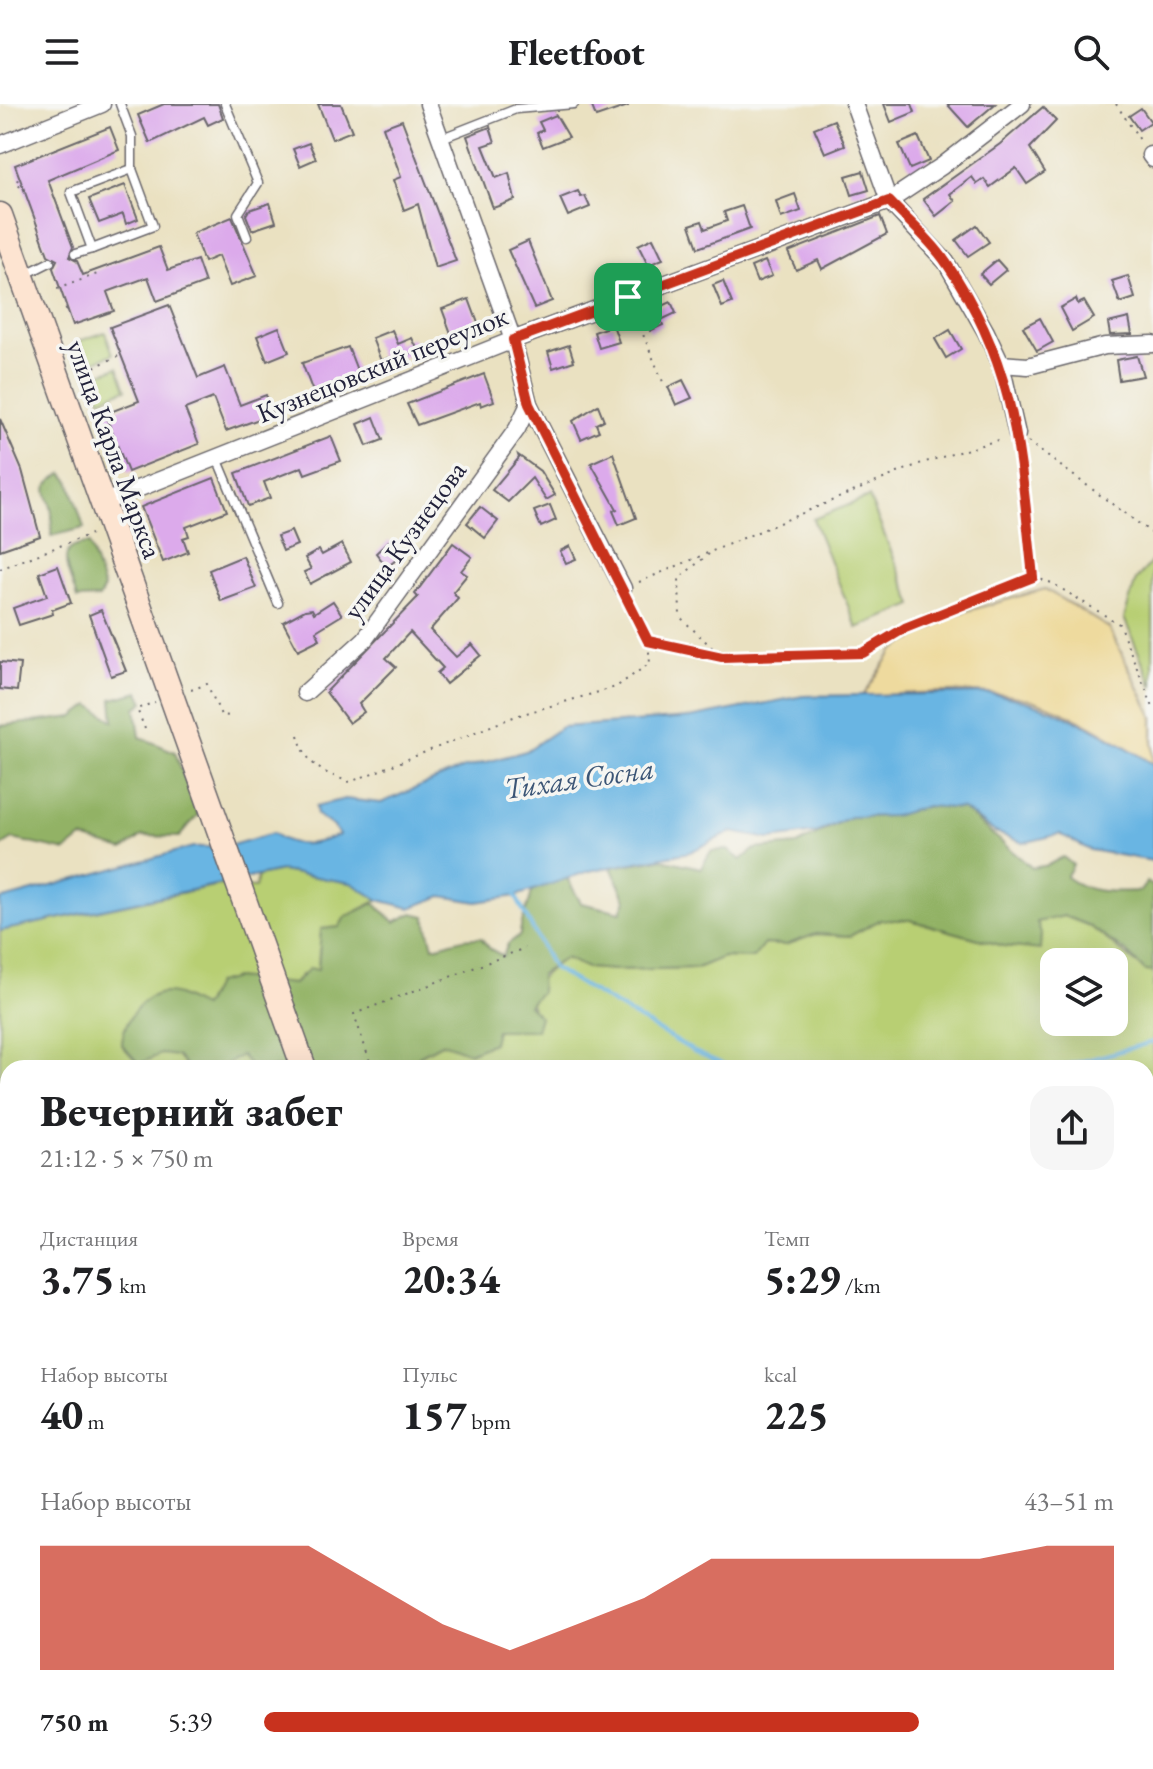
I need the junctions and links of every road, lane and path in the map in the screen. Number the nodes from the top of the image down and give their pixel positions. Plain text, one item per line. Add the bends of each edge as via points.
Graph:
1 (102, 104) edge
2 (120, 104) edge
3 (225, 104) edge
4 (428, 104) edge
5 (574, 104) edge
6 (854, 104) edge
7 (1022, 104) edge
8 (1116, 104) edge
9 (442, 138) junction
10 (0, 145) edge
11 (1152, 157) edge
12 (132, 169) junction
13 (19, 177) dead end
14 (17, 181) dead end
15 (22, 182) dead end
16 (19, 187) dead end
17 (889, 201) junction
18 (0, 215) edge
19 (247, 237) dead end
20 (92, 249) junction
21 (75, 254) dead end
22 (50, 262) dead end
23 (100, 273) dead end
24 (22, 276) junction
25 (57, 289) dead end
26 (628, 297) junction
27 (513, 340) junction
28 (1153, 344) edge
29 (121, 355) dead end
30 (1001, 364) junction
31 (87, 370) dead end
32 (663, 382) dead end
33 (529, 404) junction
34 (1017, 434) junction
35 (217, 458) junction
36 (102, 503) junction
37 (91, 534) dead end
38 (1153, 534) edge
39 (713, 551) junction
40 (0, 569) edge
41 (1033, 577) junction
42 (623, 588) junction
43 (278, 603) dead end
44 (648, 641) junction
45 (722, 657) junction
46 (305, 693) dead end
47 (173, 698) junction
48 (1153, 707) edge
49 (229, 716) dead end
50 (145, 729) dead end
51 (298, 735) dead end
52 (525, 948) dead end
53 (301, 1060) edge
54 (369, 1060) edge

1 - 10 street
2 - 12 lane via 132,136
3 - 19 lane via 258,183 238,214
4 - 9 street
5 - 9 lane via 516,109
6 - 17 street
7 - 17 street, Кузнецовский переулок
8 - 11 path
9 - 27 street
12 - 20 lane via 153,226
12 - 20 lane via 71,192
13 - 14 path
15 - 16 path
17 - 26 street, Кузнецовский переулок
17 - 30 street via 946,262
18 - 24 main road, улица Карла Маркса
20 - 21 lane
22 - 24 lane
23 - 25 path
24 - 36 main road, улица Карла Маркса
26 - 27 street, Кузнецовский переулок
26 - 32 path
27 - 33 street
27 - 35 street, Кузнецовский переулок
28 - 30 street via 1105,346 1028,366
29 - 31 path
30 - 34 street
33 - 42 street
33 - 46 street, улица Кузнецова via 517,429 365,639
34 - 38 path
34 - 39 path via 919,464
34 - 41 path
35 - 36 street, Кузнецовский переулок
35 - 43 lane
36 - 47 main road, улица Карла Маркса
37 - 40 path
39 - 42 path
39 - 45 path via 679,578 680,617
41 - 45 path via 905,628 863,653
41 - 48 path via 1119,624
42 - 44 path
44 - 45 path
44 - 51 path via 650,663 616,687 516,716 350,782 305,758
47 - 49 path via 207,684 214,705
47 - 50 path via 137,709
47 - 53 main road, улица Карла Маркса
52 - 54 path via 354,1014

